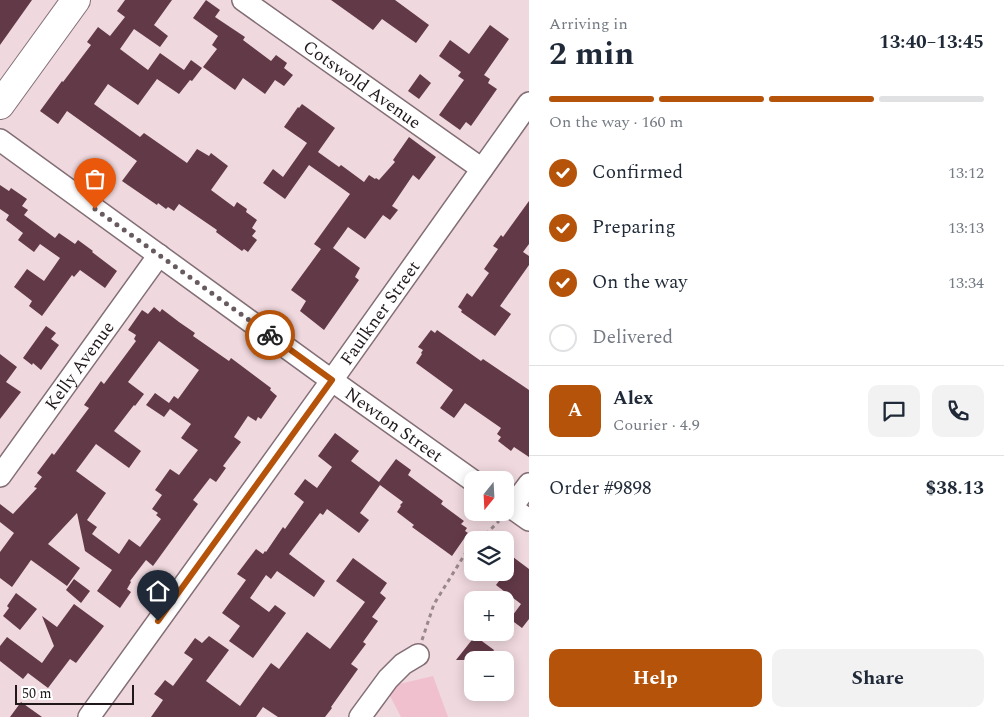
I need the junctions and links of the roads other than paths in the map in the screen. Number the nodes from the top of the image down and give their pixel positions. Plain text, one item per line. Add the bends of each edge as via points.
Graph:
1 (76, 0) edge
2 (243, 0) edge
3 (529, 103) edge
4 (0, 105) edge
5 (0, 140) edge
6 (482, 168) junction
7 (159, 255) junction
8 (332, 380) junction
9 (464, 474) edge
10 (0, 476) edge
11 (529, 484) edge
12 (514, 501) edge
13 (514, 513) edge
14 (529, 520) edge
15 (418, 656) dead end
16 (88, 717) edge
17 (360, 717) edge

1 - 4 main road
2 - 6 street, Cotswold Avenue
3 - 6 street, Faulkner Street
5 - 7 street, Newton Street
6 - 8 street, Faulkner Street
7 - 8 street, Newton Street
7 - 10 street, Kelly Avenue
8 - 9 street, Newton Street
8 - 16 street, Faulkner Street
11 - 12 street
13 - 14 street
15 - 17 street via 403,664 388,679

